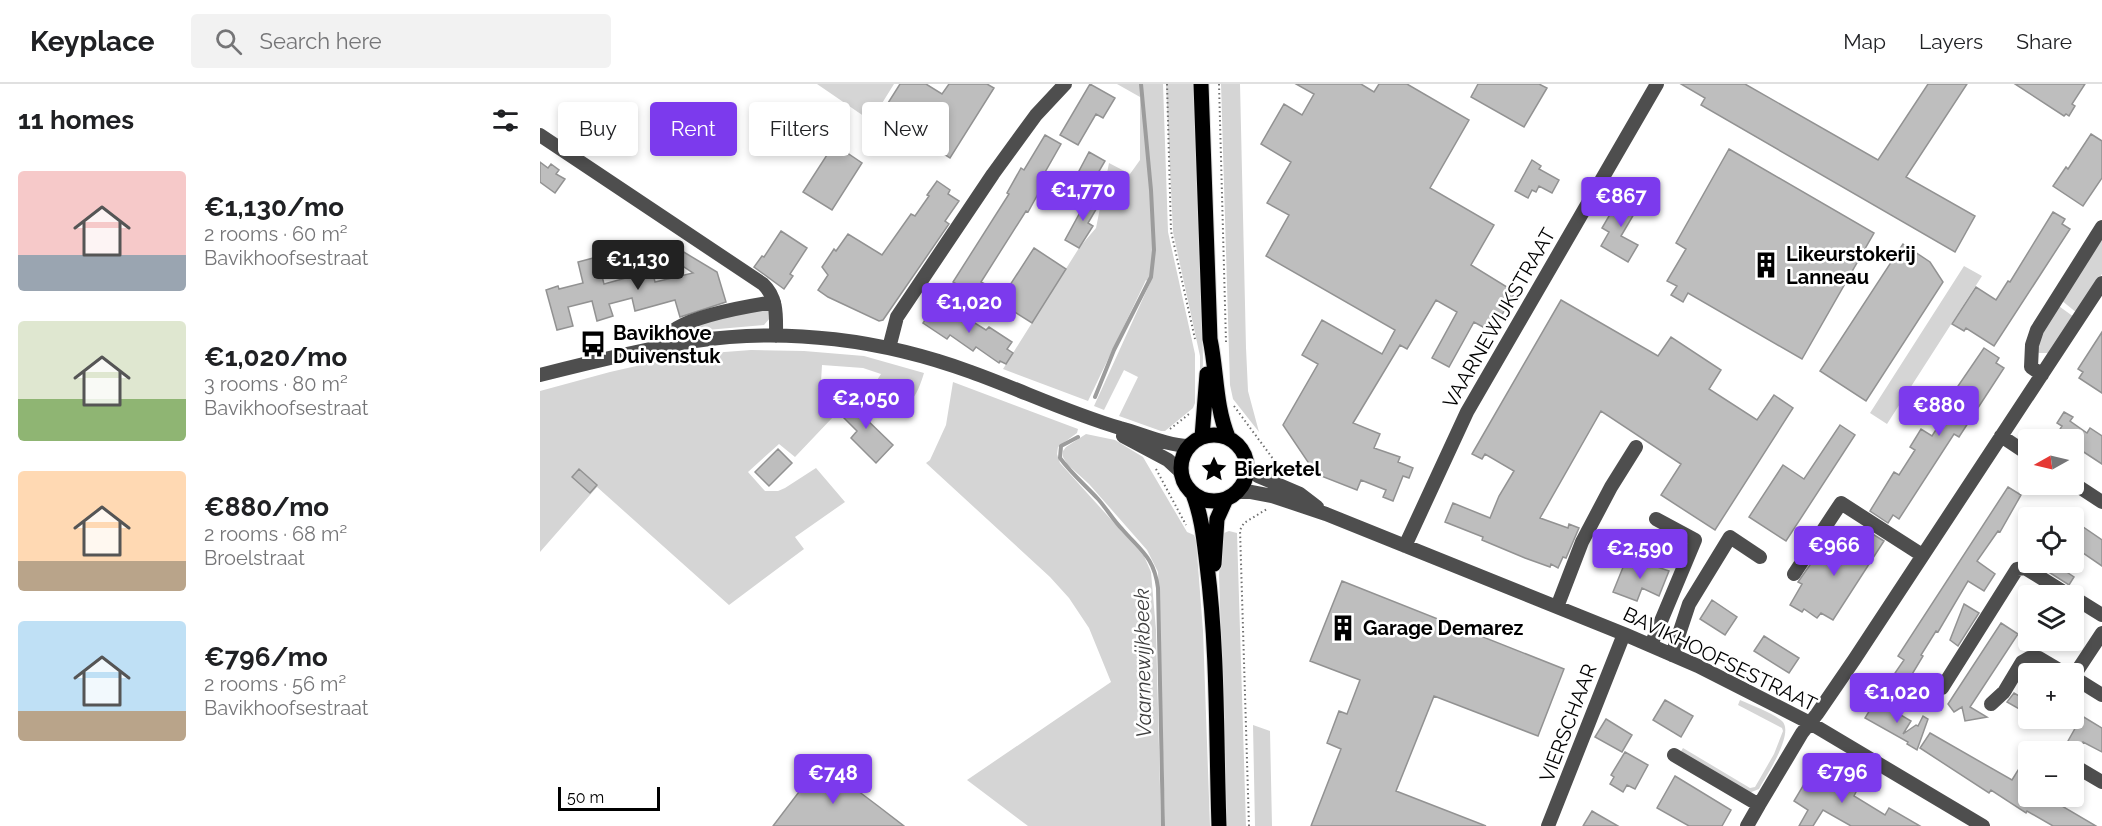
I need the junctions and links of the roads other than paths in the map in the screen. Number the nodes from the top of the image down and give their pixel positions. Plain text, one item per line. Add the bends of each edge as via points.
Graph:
1 (1065, 84) edge
2 (1201, 84) edge
3 (1657, 84) edge
4 (540, 135) edge
5 (2102, 227) edge
6 (2102, 283) edge
7 (774, 302) junction
8 (776, 336) junction
9 (1203, 341) junction
10 (657, 348) junction
11 (889, 348) junction
12 (540, 375) edge
13 (2042, 375) junction
14 (1107, 425) junction
15 (2001, 436) junction
16 (1203, 437) junction
17 (1228, 437) junction
18 (1189, 446) junction
19 (1636, 447) dead end
20 (2018, 447) edge
21 (1247, 467) junction
22 (1181, 472) junction
23 (2084, 490) edge
24 (1192, 494) junction
25 (1232, 495) junction
26 (2102, 502) edge
27 (1326, 514) junction
28 (1656, 519) dead end
29 (1405, 546) junction
30 (1922, 555) junction
31 (1760, 557) dead end
32 (1794, 574) dead end
33 (2053, 585) edge
34 (2084, 604) edge
35 (1212, 606) junction
36 (1557, 607) junction
37 (2102, 615) edge
38 (2102, 633) edge
39 (1623, 634) junction
40 (1651, 645) junction
41 (1672, 655) junction
42 (2022, 663) edge
43 (2047, 663) edge
44 (2082, 663) edge
45 (2018, 668) edge
46 (2084, 683) edge
47 (1942, 688) dead end
48 (2102, 694) edge
49 (1991, 704) dead end
50 (1810, 723) junction
51 (1674, 755) dead end
52 (2084, 771) edge
53 (2102, 782) edge
54 (1759, 806) junction
55 (1219, 826) edge
56 (1548, 826) edge
57 (1747, 826) edge
58 (1983, 826) edge

1 - 11 street via 993,174 897,317
2 - 9 main road
3 - 29 street, VAARNEWIJKSTRAAT via 1467,412
4 - 7 street via 763,284
5 - 13 street via 2037,330 2031,367
6 - 13 street
7 - 8 street
7 - 10 street via 675,328
8 - 10 street via 695,341
8 - 11 street via 839,339
9 - 16 main road
9 - 17 main road via 1214,357 1218,405
10 - 12 street
11 - 14 street via 954,366
13 - 15 street
14 - 18 street
14 - 22 street via 1168,460
15 - 20 street
15 - 30 street
16 - 17 main road
16 - 18 main road
17 - 21 main road via 1243,451
18 - 22 main road via 1184,451
19 - 36 street via 1582,542
21 - 25 main road via 1245,480
21 - 27 street, BAVIKHOOFSESTRAAT via 1258,476 1300,494
22 - 24 main road
23 - 26 street
24 - 25 main road via 1216,502
24 - 35 main road via 1203,531
25 - 27 street, BAVIKHOOFSESTRAAT via 1251,492 1272,496
25 - 35 main road via 1217,519
27 - 29 street, BAVIKHOOFSESTRAAT
28 - 40 street via 1695,540
29 - 36 street, BAVIKHOOFSESTRAAT
30 - 32 street via 1841,503
30 - 50 street
31 - 41 street via 1730,537 1689,604
33 - 47 street via 2025,568 2017,569
34 - 37 street
35 - 55 main road
36 - 39 street, BAVIKHOOFSESTRAAT
38 - 44 street
39 - 40 street, BAVIKHOOFSESTRAAT
39 - 56 street, VIERSCHAAR
40 - 41 street, BAVIKHOOFSESTRAAT
41 - 50 street, BAVIKHOOFSESTRAAT
42 - 43 street via 2029,657
45 - 49 street via 2004,692
46 - 48 street
50 - 54 street
50 - 58 street, BAVIKHOOFSESTRAAT
51 - 54 street
52 - 53 street
54 - 57 street

